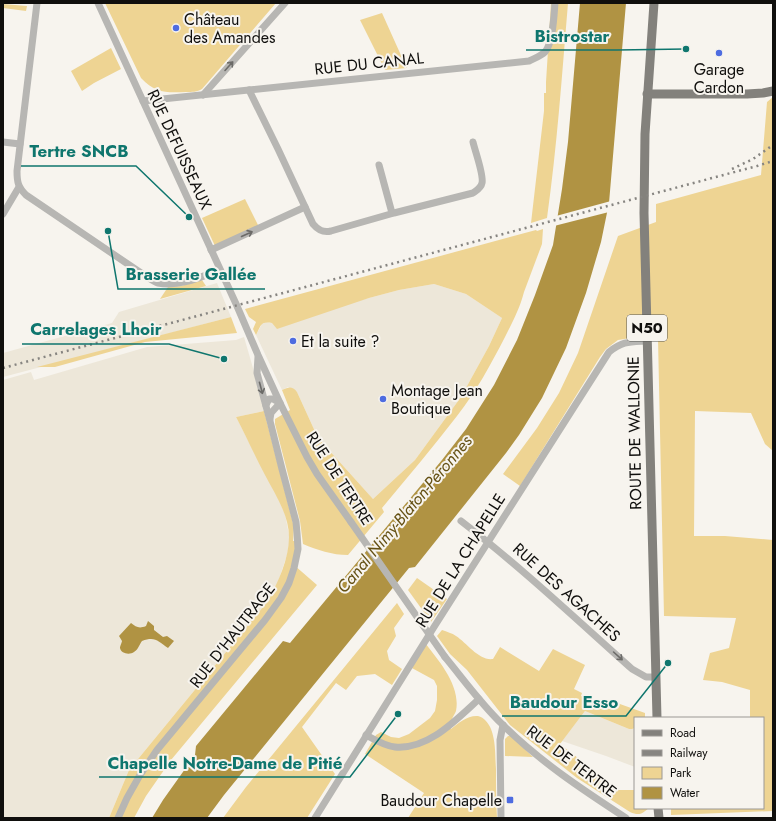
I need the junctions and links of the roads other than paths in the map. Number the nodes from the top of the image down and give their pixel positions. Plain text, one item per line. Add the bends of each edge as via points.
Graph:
1 (37, 3) edge
2 (98, 3) edge
3 (285, 3) edge
4 (555, 3) edge
5 (654, 3) edge
6 (249, 90) junction
7 (773, 91) edge
8 (647, 94) junction
9 (203, 95) junction
10 (143, 101) junction
11 (3, 142) edge
12 (473, 142) dead end
13 (20, 144) junction
14 (379, 165) dead end
15 (19, 187) junction
16 (305, 207) junction
17 (4, 212) edge
18 (392, 213) junction
19 (211, 250) junction
20 (220, 270) junction
21 (237, 306) joint
22 (647, 341) junction
23 (258, 355) junction
24 (280, 403) junction
25 (266, 405) junction
26 (270, 421) junction
27 (462, 521) dead end
28 (488, 542) junction
29 (656, 677) junction
30 (479, 699) junction
31 (657, 717) edge
32 (503, 725) junction
33 (366, 735) junction
34 (118, 818) edge
35 (315, 818) edge
36 (501, 818) edge
37 (626, 818) edge

1 - 13 street
2 - 10 street, RUE DEFUISSEAUX
9 -> 3 street
4 - 6 street, RUE DU CANAL via 548,48 529,61
5 - 8 main road, ROUTE DE WALLONIE / N50
6 - 9 street, RUE DU CANAL
6 - 16 street
7 - 8 main road via 739,94
8 - 22 main road, ROUTE DE WALLONIE / N50 via 644,176
9 - 10 street, RUE DU CANAL
10 - 19 street, RUE DEFUISSEAUX
11 - 13 street
12 - 18 street via 482,177 479,189 473,193
13 - 15 street via 17,171
14 - 18 street
15 - 17 street
15 - 20 street via 26,195 157,282 171,284 188,281
16 - 18 street via 318,230 327,232
19 -> 16 street
19 - 20 street, RUE DEFUISSEAUX
20 - 21 street, RUE DEFUISSEAUX
21 - 23 street, RUE DE TERTRE
22 - 28 street, RUE DE LA CHAPELLE via 618,345 609,352
22 - 29 main road, ROUTE DE WALLONIE / N50
23 - 24 street, RUE DE TERTRE
23 -> 25 street, RUE D'HAUTRAGE via 257,373
24 - 25 street via 269,399
24 - 26 street via 271,413
24 - 30 street, RUE DE TERTRE, bridge via 324,485 445,657
25 - 26 street, RUE D'HAUTRAGE
26 - 34 street, RUE D'HAUTRAGE via 296,522 298,548 289,583 265,620 157,750 140,775
27 - 28 street, RUE DES AGACHES
28 -> 29 street, RUE DES AGACHES via 632,669 646,677
28 - 33 street, RUE DE LA CHAPELLE
29 - 31 main road, ROUTE DE WALLONIE / N50
30 - 32 street, RUE DE TERTRE
30 - 33 street via 446,729 418,744 393,747
32 - 36 street, RUE DE TERTRE via 500,740
32 - 37 street, RUE DE TERTRE via 548,765
33 - 35 street, RUE DE LA CHAPELLE

